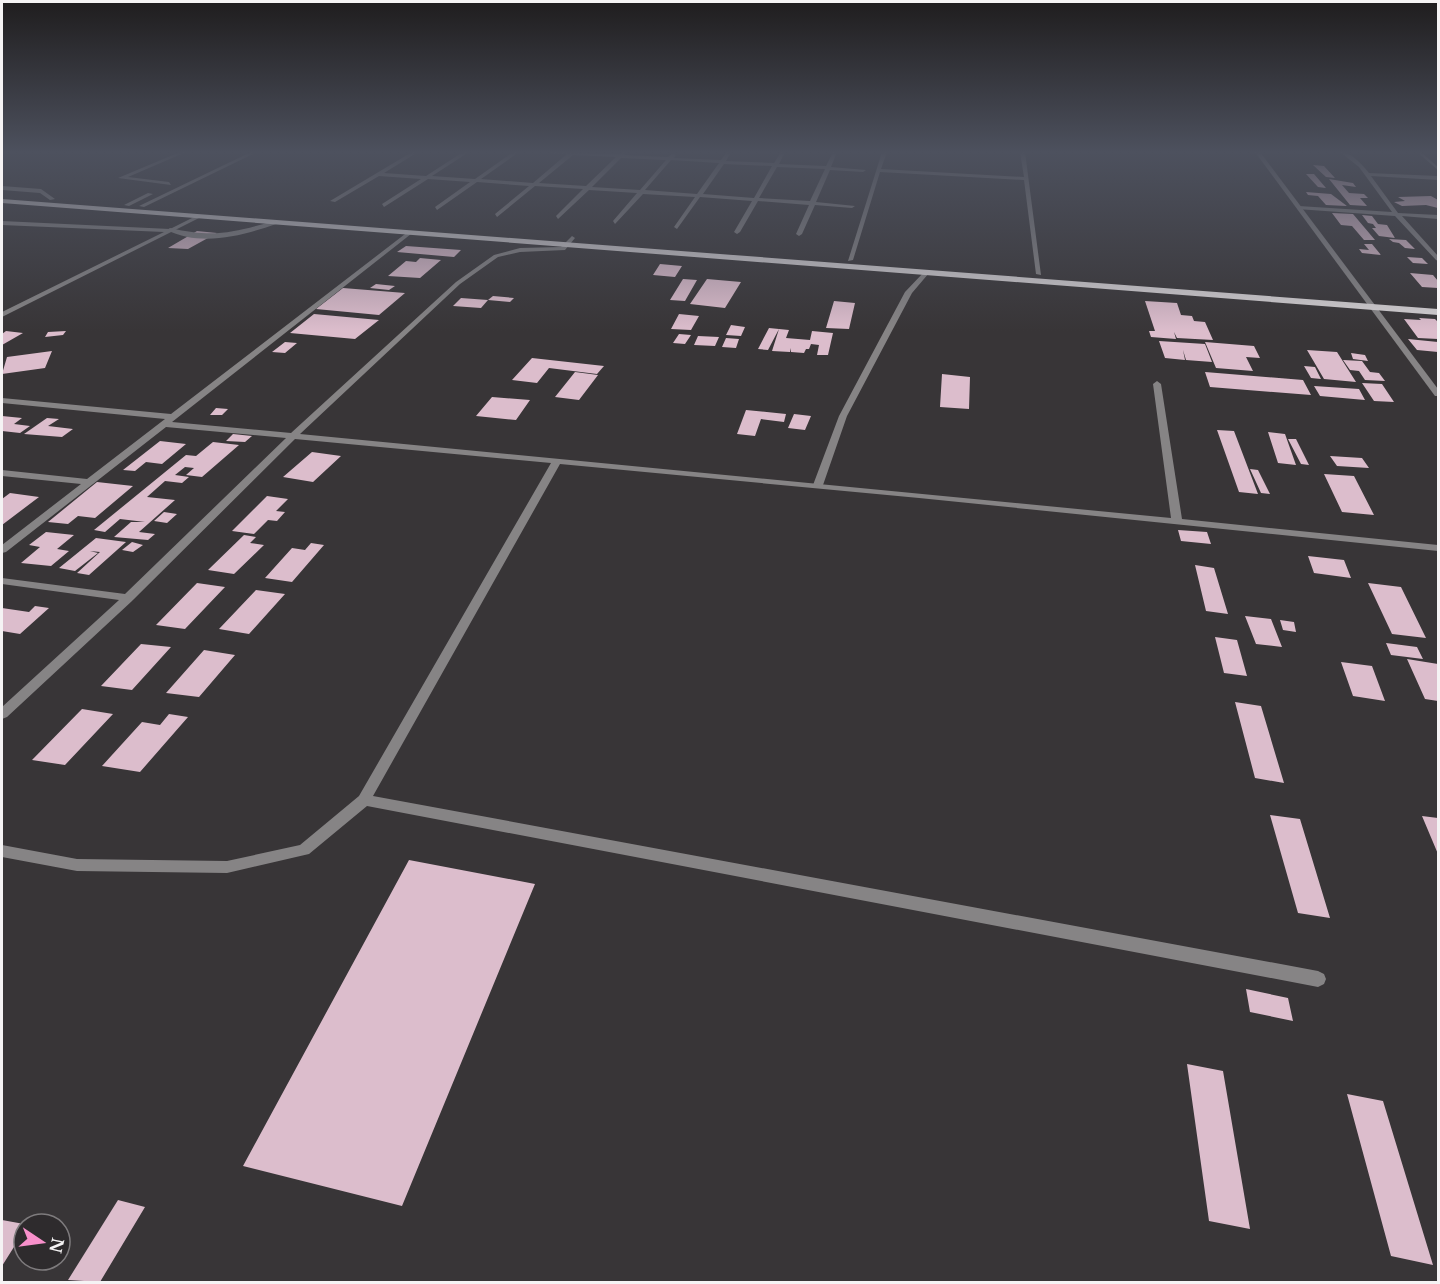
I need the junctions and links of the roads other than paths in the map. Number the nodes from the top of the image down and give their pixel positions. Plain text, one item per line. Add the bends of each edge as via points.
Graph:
1 (136, 212) edge
2 (212, 212) edge
3 (501, 212) edge
4 (564, 212) edge
5 (623, 212) edge
6 (688, 212) edge
7 (750, 212) edge
8 (809, 212) edge
9 (865, 212) edge
10 (1031, 212) edge
11 (1302, 212) edge
12 (1362, 212) edge
13 (1396, 214) junction
14 (497, 215) dead end
15 (198, 217) junction
16 (558, 217) dead end
17 (1438, 217) edge
18 (615, 222) dead end
19 (2, 223) edge
20 (274, 223) junction
21 (677, 227) dead end
22 (170, 230) junction
23 (738, 232) dead end
24 (410, 233) junction
25 (799, 234) dead end
26 (570, 242) junction
27 (1438, 259) edge
28 (850, 260) junction
29 (926, 273) junction
30 (1039, 274) junction
31 (1371, 303) junction
32 (1438, 304) edge
33 (1438, 312) edge
34 (2, 315) edge
35 (1157, 384) dead end
36 (1438, 394) edge
37 (2, 400) edge
38 (170, 420) junction
39 (295, 434) junction
40 (557, 460) junction
41 (2, 473) edge
42 (90, 482) junction
43 (818, 485) junction
44 (1177, 521) junction
45 (1438, 548) edge
46 (2, 550) edge
47 (2, 582) edge
48 (128, 598) junction
49 (2, 714) edge
50 (364, 800) junction
51 (2, 851) edge
52 (1318, 979) dead end

1 - 15 main road
2 - 26 main road
3 - 14 street
4 - 16 street
5 - 18 street
6 - 21 street
7 - 23 street
8 - 25 street
9 - 28 street
10 - 30 street
11 - 31 street
12 - 13 street
13 - 17 street
13 - 27 street
15 - 20 main road
15 - 22 street
19 - 22 street
20 - 22 street via 221,238
20 - 24 main road
22 - 34 street
24 - 26 main road
24 - 38 street
26 - 28 main road
26 - 29 main road
26 - 39 street via 558,250 520,250 496,256 458,284
28 - 30 main road
29 - 31 main road
29 - 43 street via 909,292 849,406
30 - 31 main road
31 - 32 main road
31 - 33 main road
31 - 36 street
35 - 44 street
37 - 38 street
38 - 39 street
38 - 42 street
39 - 40 street
39 - 48 street
40 - 43 street
40 - 50 street
41 - 42 street
42 - 46 street
43 - 44 street
44 - 45 street
47 - 48 street
48 - 49 street
50 - 51 street via 304,850 227,867 77,865
50 - 52 street

